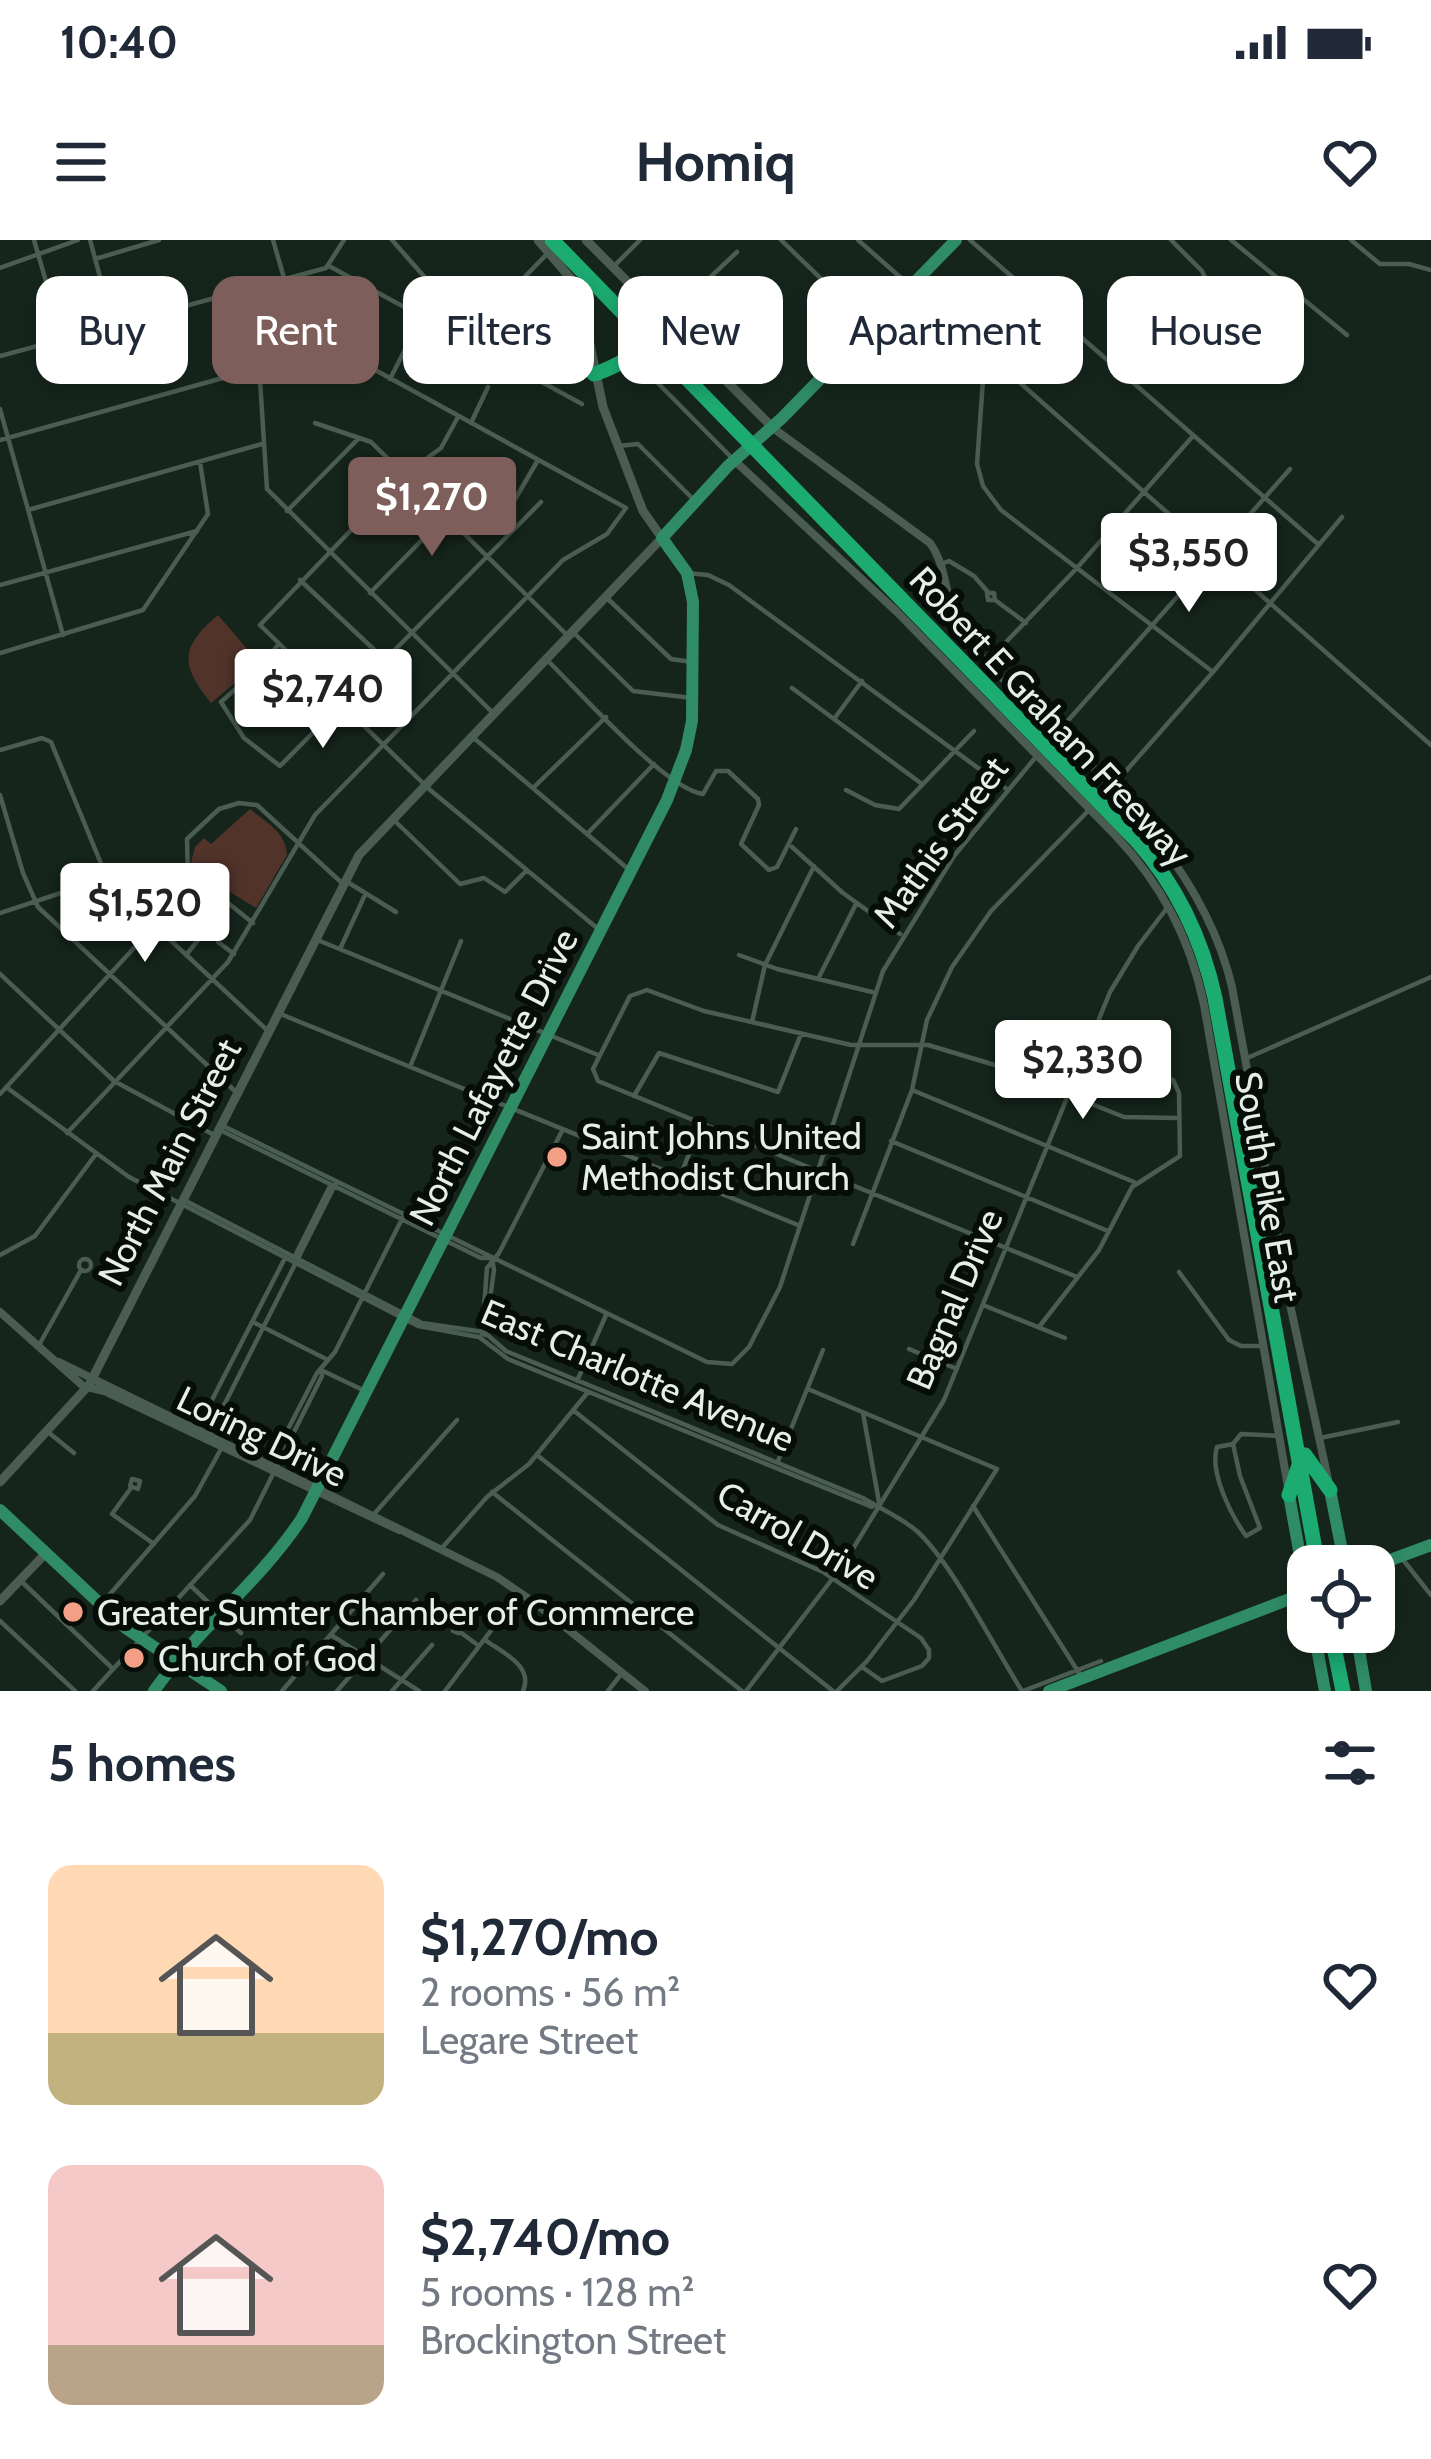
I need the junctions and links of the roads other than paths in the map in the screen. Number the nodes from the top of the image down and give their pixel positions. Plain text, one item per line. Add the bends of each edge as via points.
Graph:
1 (34, 240) edge
2 (78, 240) edge
3 (90, 240) edge
4 (159, 240) edge
5 (273, 240) edge
6 (344, 240) edge
7 (392, 240) edge
8 (538, 240) edge
9 (562, 240) edge
10 (586, 240) edge
11 (640, 240) edge
12 (781, 240) edge
13 (858, 240) edge
14 (970, 240) edge
15 (1171, 240) edge
16 (1231, 240) edge
17 (1351, 240) edge
18 (950, 242) edge
19 (141, 243) edge
20 (551, 246) edge
21 (737, 252) dead end
22 (38, 254) junction
23 (95, 259) junction
24 (329, 266) junction
25 (613, 267) junction
26 (0, 268) edge
27 (1431, 270) edge
28 (44, 276) edge
29 (100, 276) edge
30 (283, 276) edge
31 (292, 276) edge
32 (424, 276) edge
33 (525, 276) edge
34 (571, 276) edge
35 (621, 276) edge
36 (713, 276) edge
37 (818, 276) edge
38 (896, 276) edge
39 (920, 276) edge
40 (1011, 276) edge
41 (1204, 276) edge
42 (212, 298) edge
43 (618, 304) edge
44 (403, 307) edge
45 (618, 307) edge
46 (1347, 335) dead end
47 (1083, 339) edge
48 (403, 351) edge
49 (0, 356) edge
50 (618, 363) edge
51 (618, 365) edge
52 (614, 367) junction
53 (379, 373) edge
54 (594, 374) joint
55 (390, 379) junction
56 (212, 381) edge
57 (258, 384) edge
58 (659, 384) edge
59 (694, 384) edge
60 (728, 384) edge
61 (816, 384) edge
62 (983, 384) edge
63 (1021, 384) edge
64 (548, 385) edge
65 (488, 387) dead end
66 (582, 404) dead end
67 (0, 409) edge
68 (458, 417) junction
69 (315, 423) dead end
70 (471, 423) junction
71 (773, 428) junction
72 (1193, 436) junction
73 (359, 437) junction
74 (4, 439) edge
75 (262, 444) junction
76 (618, 446) junction
77 (538, 460) junction
78 (200, 462) junction
79 (736, 462) junction
80 (1289, 470) dead end
81 (404, 475) junction
82 (1144, 493) junction
83 (465, 496) dead end
84 (1265, 499) junction
85 (514, 501) dead end
86 (695, 501) junction
87 (541, 502) dead end
88 (28, 510) junction
89 (287, 512) junction
90 (445, 516) junction
91 (1342, 517) dead end
92 (199, 530) junction
93 (662, 538) junction
94 (1319, 545) junction
95 (328, 552) junction
96 (1215, 555) junction
97 (488, 556) junction
98 (941, 564) junction
99 (1076, 569) junction
100 (46, 572) junction
101 (687, 573) junction
102 (300, 580) junction
103 (0, 585) edge
104 (370, 593) junction
105 (528, 597) junction
106 (607, 598) junction
107 (692, 605) junction
108 (1270, 605) junction
109 (1025, 623) junction
110 (1153, 626) junction
111 (411, 633) junction
112 (571, 634) junction
113 (63, 635) junction
114 (279, 644) junction
115 (0, 653) edge
116 (384, 659) junction
117 (546, 659) junction
118 (692, 662) junction
119 (987, 662) junction
120 (1214, 672) junction
121 (453, 674) junction
122 (862, 681) junction
123 (792, 688) dead end
124 (694, 698) junction
125 (341, 704) junction
126 (494, 714) junction
127 (606, 718) junction
128 (834, 719) junction
129 (974, 731) dead end
130 (1058, 733) junction
131 (472, 736) junction
132 (383, 745) junction
133 (1431, 745) edge
134 (0, 750) edge
135 (956, 751) junction
136 (1037, 756) junction
137 (654, 764) junction
138 (675, 782) junction
139 (424, 785) junction
140 (923, 785) junction
141 (533, 788) junction
142 (1111, 788) junction
143 (845, 790) dead end
144 (1009, 790) junction
145 (0, 795) edge
146 (1090, 809) junction
147 (392, 818) junction
148 (796, 829) dead end
149 (587, 834) junction
150 (298, 847) junction
151 (792, 847) dead end
152 (814, 866) junction
153 (527, 870) junction
154 (631, 871) junction
155 (106, 878) junction
156 (343, 882) junction
157 (364, 897) dead end
158 (196, 901) dead end
159 (34, 902) junction
160 (856, 904) junction
161 (1169, 905) junction
162 (396, 912) dead end
163 (0, 913) edge
164 (253, 923) junction
165 (211, 924) dead end
166 (154, 926) junction
167 (601, 931) junction
168 (902, 935) junction
169 (315, 939) junction
170 (461, 941) dead end
171 (218, 942) dead end
172 (340, 949) junction
173 (234, 954) junction
174 (186, 955) junction
175 (740, 955) dead end
176 (764, 965) junction
177 (0, 974) edge
178 (109, 974) junction
179 (1431, 977) edge
180 (212, 979) junction
181 (818, 979) junction
182 (8, 984) junction
183 (0, 987) edge
184 (441, 991) junction
185 (874, 993) junction
186 (278, 1013) junction
187 (752, 1022) junction
188 (165, 1026) junction
189 (58, 1030) junction
190 (268, 1031) junction
191 (549, 1034) junction
192 (801, 1034) junction
193 (1090, 1044) junction
194 (922, 1045) junction
195 (859, 1046) junction
196 (599, 1055) junction
197 (1245, 1059) junction
198 (995, 1065) junction
199 (410, 1067) junction
200 (114, 1081) junction
201 (6, 1087) junction
202 (912, 1090) junction
203 (237, 1093) junction
204 (0, 1094) edge
205 (1069, 1095) junction
206 (634, 1096) junction
207 (511, 1108) junction
208 (1179, 1118) junction
209 (701, 1123) junction
210 (563, 1129) junction
211 (218, 1130) junction
212 (67, 1132) junction
213 (891, 1141) junction
214 (1048, 1146) junction
215 (96, 1154) junction
216 (818, 1170) junction
217 (680, 1177) junction
218 (335, 1183) junction
219 (1137, 1183) junction
220 (871, 1192) junction
221 (1027, 1197) junction
222 (182, 1202) junction
223 (404, 1216) junction
224 (798, 1226) junction
225 (1109, 1231) junction
226 (446, 1237) junction
227 (853, 1244) dead end
228 (1006, 1247) junction
229 (0, 1256) edge
230 (293, 1257) junction
231 (492, 1258) junction
232 (81, 1270) dead end
233 (1179, 1272) dead end
234 (1078, 1277) junction
235 (364, 1295) junction
236 (983, 1305) junction
237 (0, 1312) edge
238 (607, 1313) junction
239 (406, 1317) junction
240 (253, 1322) junction
241 (263, 1327) junction
242 (1039, 1327) junction
243 (483, 1335) junction
244 (1065, 1338) dead end
245 (39, 1345) junction
246 (1266, 1346) junction
247 (909, 1349) dead end
248 (824, 1350) dead end
249 (326, 1359) junction
250 (957, 1369) junction
251 (321, 1370) junction
252 (91, 1383) junction
253 (576, 1384) junction
254 (808, 1389) junction
255 (587, 1391) junction
256 (368, 1393) junction
257 (573, 1410) junction
258 (863, 1411) junction
259 (457, 1420) dead end
260 (1398, 1422) dead end
261 (48, 1432) junction
262 (196, 1432) junction
263 (922, 1436) junction
264 (1280, 1436) junction
265 (207, 1437) junction
266 (223, 1444) junction
267 (1233, 1444) junction
268 (74, 1453) dead end
269 (537, 1455) junction
270 (1301, 1462) junction
271 (777, 1463) junction
272 (272, 1468) junction
273 (0, 1482) edge
274 (131, 1488) dead end
275 (318, 1490) junction
276 (1330, 1490) joint
277 (493, 1492) junction
278 (973, 1506) junction
279 (878, 1508) junction
280 (0, 1510) edge
281 (373, 1516) junction
282 (154, 1544) junction
283 (1298, 1545) edge
284 (1317, 1545) edge
285 (1341, 1545) edge
286 (1431, 1545) edge
287 (441, 1549) junction
288 (46, 1553) junction
289 (1402, 1556) junction
290 (939, 1558) junction
291 (1395, 1558) edge
292 (383, 1574) dead end
293 (833, 1579) junction
294 (20, 1580) junction
295 (190, 1585) junction
296 (521, 1592) junction
297 (1431, 1595) edge
298 (416, 1600) dead end
299 (0, 1601) edge
300 (1287, 1602) edge
301 (100, 1605) junction
302 (221, 1613) junction
303 (0, 1621) edge
304 (897, 1624) junction
305 (460, 1632) dead end
306 (241, 1633) dead end
307 (331, 1635) junction
308 (140, 1639) junction
309 (482, 1643) junction
310 (432, 1646) dead end
311 (779, 1649) junction
312 (1318, 1653) edge
313 (1337, 1653) edge
314 (1360, 1653) edge
315 (366, 1658) junction
316 (1101, 1661) dead end
317 (176, 1662) junction
318 (862, 1667) junction
319 (113, 1669) junction
320 (622, 1673) junction
321 (1080, 1674) junction
322 (401, 1680) junction
323 (217, 1690) edge
324 (75, 1691) edge
325 (93, 1691) edge
326 (154, 1691) edge
327 (282, 1691) edge
328 (337, 1691) edge
329 (392, 1691) edge
330 (419, 1691) edge
331 (445, 1691) edge
332 (523, 1691) edge
333 (608, 1691) edge
334 (645, 1691) edge
335 (744, 1691) edge
336 (834, 1691) edge
337 (1022, 1691) edge
338 (1049, 1691) edge
339 (1325, 1691) edge
340 (1345, 1691) edge
341 (1364, 1691) edge

1 - 22 street
2 - 22 street
3 - 23 street
4 - 19 street
5 - 30 street
6 - 24 street
7 - 32 street
8 - 20 main road
9 - 43 highway, Robert E Graham Freeway
10 - 25 main road
11 - 25 street
12 - 37 street
13 - 38 street
14 - 40 street
15 - 41 street
16 - 46 street
17 - 27 street via 1380,264
18 - 39 main road
19 - 23 street
20 - 33 street
20 - 34 main road
20 - 45 highway, Robert E Graham Freeway
21 - 36 street
22 - 26 street
22 - 28 street
23 - 29 street
24 - 31 street
24 - 44 street
25 - 35 main road
42 - 49 street
47 - 72 street
48 - 55 street
50 - 52 highway
51 - 52 highway
52 - 54 highway
53 - 55 street
54 - 76 main road
55 - 68 street
56 - 74 street
57 - 75 street
58 - 79 street
59 - 270 highway, Robert E Graham Freeway via 1147,840 1192,907 1220,986
60 - 71 main road
61 - 71 main road
62 - 99 street via 980,479 995,505
63 - 82 street
64 - 66 street
65 - 70 street
67 - 74 street
68 - 70 street
68 - 81 street via 441,448
69 - 73 street
70 - 77 street
71 - 79 main road
71 - 98 street via 924,537
72 - 82 street
72 - 84 street
73 - 81 street
73 - 89 street
74 - 88 street
75 - 78 street
75 - 89 street via 267,490
76 - 86 street via 638,444
76 - 93 main road
77 - 85 street
77 - 105 street via 626,508 607,534 570,554
78 - 88 street
78 - 92 street via 210,508
79 - 86 main road
79 - 93 main road
79 - 136 street, South Pike East
80 - 84 street
81 - 90 street
81 - 95 street
82 - 96 street
82 - 99 street
83 - 90 street
84 - 94 street
84 - 96 street
86 - 93 main road
87 - 97 street
88 - 100 street
89 - 95 street
90 - 97 street
90 - 104 street
91 - 94 street
92 - 100 street
92 - 113 street via 143,610
93 - 101 main road, North Lafayette Drive
93 - 106 main road, North Main Street
93 - 107 main road
94 - 108 street
95 - 102 street
95 - 104 street
96 - 108 street
96 - 110 street
97 - 105 street
97 - 111 street
98 - 109 street via 974,576
98 - 119 street via 952,618
99 - 109 street
99 - 110 street
100 - 103 street
100 - 113 street
101 - 107 main road, North Lafayette Drive
101 - 122 street via 729,585
102 - 114 street via 260,622
102 - 116 street
104 - 111 street
105 - 112 street
105 - 121 street
106 - 112 main road, North Main Street
106 - 118 street via 667,656
107 - 118 main road, North Lafayette Drive
108 - 120 street
108 - 133 street
109 - 119 street
110 - 120 street
110 - 130 street
111 - 116 street
111 - 121 street
112 - 117 main road, North Main Street
112 - 124 street via 633,691
113 - 115 street
114 - 125 street
114 - 125 street via 221,704 244,738 280,766
116 - 125 street
117 - 126 main road, North Main Street
117 - 127 street
118 - 124 main road, North Lafayette Drive
119 - 130 street
120 - 142 street
121 - 126 street
121 - 132 street
122 - 128 street
122 - 135 street
123 - 128 street
124 - 138 main road, North Lafayette Drive
125 - 132 street
126 - 131 main road, North Main Street
127 - 137 street
127 - 141 street
128 - 140 street
129 - 135 street
130 - 142 street
131 - 139 main road, North Main Street
131 - 141 street
132 - 139 street
132 - 150 street via 310,821
134 - 155 street via 46,738 52,744
135 - 140 street
135 - 144 street
136 - 144 street, Mathis Street
136 - 146 street, South Pike East
137 - 138 street
137 - 149 street
138 - 148 street via 703,794 716,771 728,771 758,799 742,844 769,870
138 - 154 main road, North Lafayette Drive
139 - 147 main road, North Main Street
139 - 153 street
140 - 143 street via 892,810
141 - 149 street
142 - 197 street via 1167,848 1204,906 1230,979
144 - 168 street, Mathis Street
145 - 159 street
146 - 161 street, South Pike East
146 - 194 street via 969,938
147 - 153 street via 460,884 484,878 505,892
147 - 156 main road, North Main Street
149 - 154 street
150 - 156 street
150 - 164 street
150 - 166 street via 265,810 219,809 190,835 184,889
151 - 152 street
152 - 160 street
152 - 176 street
153 - 167 street
154 - 167 main road, North Lafayette Drive
155 - 159 street
155 - 166 street
156 - 162 street
156 - 169 main road, North Main Street
157 - 172 street
158 - 164 street via 223,899
159 - 163 street
159 - 178 street
160 - 168 street
160 - 181 street
161 - 193 street, Bagnal Drive via 1120,974
161 - 246 street, South Pike East via 1200,984
164 - 173 street
165 - 174 street
166 - 174 street
166 - 178 street
167 - 191 main road, North Lafayette Drive
168 - 185 street, Mathis Street
169 - 172 street
169 - 186 main road, North Main Street
170 - 184 street
171 - 173 street
172 - 184 street
173 - 180 street
174 - 180 street
175 - 176 street
176 - 181 street
176 - 187 street
177 - 182 street
178 - 188 street
178 - 189 street
179 - 197 street
180 - 188 street
180 - 190 street
181 - 185 street
182 - 183 street
182 - 189 street
184 - 191 street
184 - 199 street
185 - 195 street, Mathis Street
186 - 190 main road, North Main Street
186 - 199 street
187 - 192 street
187 - 196 street via 635,992
188 - 200 street
188 - 203 street
189 - 200 street
189 - 201 street
190 - 203 main road, North Main Street
191 - 196 street
191 - 207 main road, North Lafayette Drive
192 - 195 street
192 - 206 street via 778,1092 659,1053
193 - 198 street via 1059,1038
193 - 205 street, Bagnal Drive
193 - 208 street via 1173,1080
194 - 195 street
194 - 198 street
194 - 202 street
195 - 216 street, Mathis Street
196 - 206 street via 593,1075
197 - 270 street
198 - 205 street
199 - 207 street
200 - 211 street
200 - 212 street
201 - 204 street
201 - 212 street, East Charlotte Avenue
202 - 213 street
202 - 214 street
203 - 211 main road, North Main Street
205 - 208 street via 1124,1118
205 - 214 street, Bagnal Drive
206 - 209 street
207 - 210 street
207 - 226 main road, North Lafayette Drive
208 - 219 street via 1180,1156
209 - 216 street
209 - 217 street
210 - 217 street
210 - 231 street
211 - 218 street
211 - 222 main road, North Main Street
212 - 215 street, East Charlotte Avenue
213 - 220 street
213 - 221 street
214 - 219 street
214 - 221 street, Bagnal Drive
215 - 222 street, East Charlotte Avenue
215 - 229 street via 34,1236
216 - 220 street
216 - 224 street, Mathis Street
217 - 224 street
218 - 223 street
218 - 230 street
219 - 225 street
220 - 227 street
220 - 228 street
221 - 225 street
221 - 228 street, Bagnal Drive
222 - 230 street, East Charlotte Avenue
222 - 252 main road, North Main Street
223 - 226 street
223 - 235 street
224 - 238 street, Mathis Street via 775,1297 735,1363 706,1362
225 - 234 street
226 - 231 street
226 - 239 main road, North Lafayette Drive
228 - 234 street
228 - 236 street, Bagnal Drive
230 - 235 street, East Charlotte Avenue
230 - 240 street
230 - 241 street
231 - 238 street
231 - 243 street
232 - 245 street
233 - 246 street via 1229,1340
234 - 242 street
235 - 239 street, East Charlotte Avenue
235 - 249 street
236 - 242 street
236 - 250 street, Bagnal Drive
237 - 245 street, Loring Drive
238 - 253 street
239 - 243 street, East Charlotte Avenue via 428,1330
239 - 256 main road, North Lafayette Drive
240 - 241 street
240 - 262 street
241 - 249 street
241 - 265 street
242 - 244 street
243 - 253 street, East Charlotte Avenue
245 - 252 street, Loring Drive via 83,1386
246 - 264 street, South Pike East
247 - 250 street
248 - 254 street
249 - 251 street
250 - 263 street, Bagnal Drive
251 - 256 street
251 - 272 street
252 - 261 main road, North Main Street
252 - 262 street, Loring Drive
253 - 255 street, East Charlotte Avenue
253 - 271 street, East Charlotte Avenue
254 - 258 street
254 - 271 street
255 - 257 street
255 - 279 street, East Charlotte Avenue
256 - 275 main road, North Lafayette Drive
257 - 269 street
257 - 293 street, Carrol Drive via 718,1525
258 - 263 street
258 - 279 street
259 - 281 street
260 - 270 street
261 - 268 street
261 - 273 main road, North Main Street
262 - 265 street, Loring Drive
263 - 278 street via 996,1468
263 - 279 street, Bagnal Drive
264 - 267 street via 1241,1434
264 - 270 street, South Pike East
265 - 266 street, Loring Drive
266 - 272 street, Loring Drive
266 - 282 street via 202,1487
267 - 267 street via 1260,1528 1246,1536 1214,1456 1217,1447
269 - 277 street
269 - 311 street
270 - 276 highway
270 - 283 main road, South Pike East
270 - 284 highway, Robert E Graham Freeway
271 - 279 street, East Charlotte Avenue
272 - 275 street, Loring Drive
272 - 295 street via 247,1523
274 - 282 street via 112,1514
275 - 281 street, Loring Drive
275 - 302 main road, North Lafayette Drive via 272,1560
276 - 285 main road
277 - 287 street
277 - 335 street
278 - 290 street
278 - 321 street
279 - 290 street, East Charlotte Avenue via 914,1529
279 - 293 street, Bagnal Drive
280 - 288 main road
281 - 287 street, Loring Drive
282 - 301 street
286 - 289 main road
287 - 296 street, Loring Drive
288 - 294 main road
288 - 301 main road
289 - 291 main road
289 - 297 street
290 - 304 street
290 - 337 street, East Charlotte Avenue
292 - 307 street
293 - 304 street, Carrol Drive
293 - 311 street, Bagnal Drive
294 - 299 main road
294 - 319 street
295 - 302 street
295 - 308 street
296 - 309 street
296 - 320 street, Loring Drive
298 - 315 street
300 - 321 main road
301 - 308 main road
302 - 306 street
302 - 317 main road, North Lafayette Drive
303 - 324 street
304 - 318 street
304 - 318 street, Carrol Drive via 926,1642 926,1662 882,1681
305 - 309 street
307 - 315 street
307 - 327 street
308 - 317 main road
308 - 319 street
309 - 331 street
309 - 332 street via 524,1670
310 - 322 street
311 - 335 street, Bagnal Drive
311 - 336 street
312 - 339 main road
313 - 340 highway
314 - 341 main road
315 - 322 street
315 - 328 street
316 - 321 street
317 - 323 main road
317 - 326 main road, North Lafayette Drive
318 - 336 street
319 - 325 street
320 - 333 street
320 - 334 street, Loring Drive
321 - 337 street
321 - 338 main road
322 - 329 street
322 - 330 street

